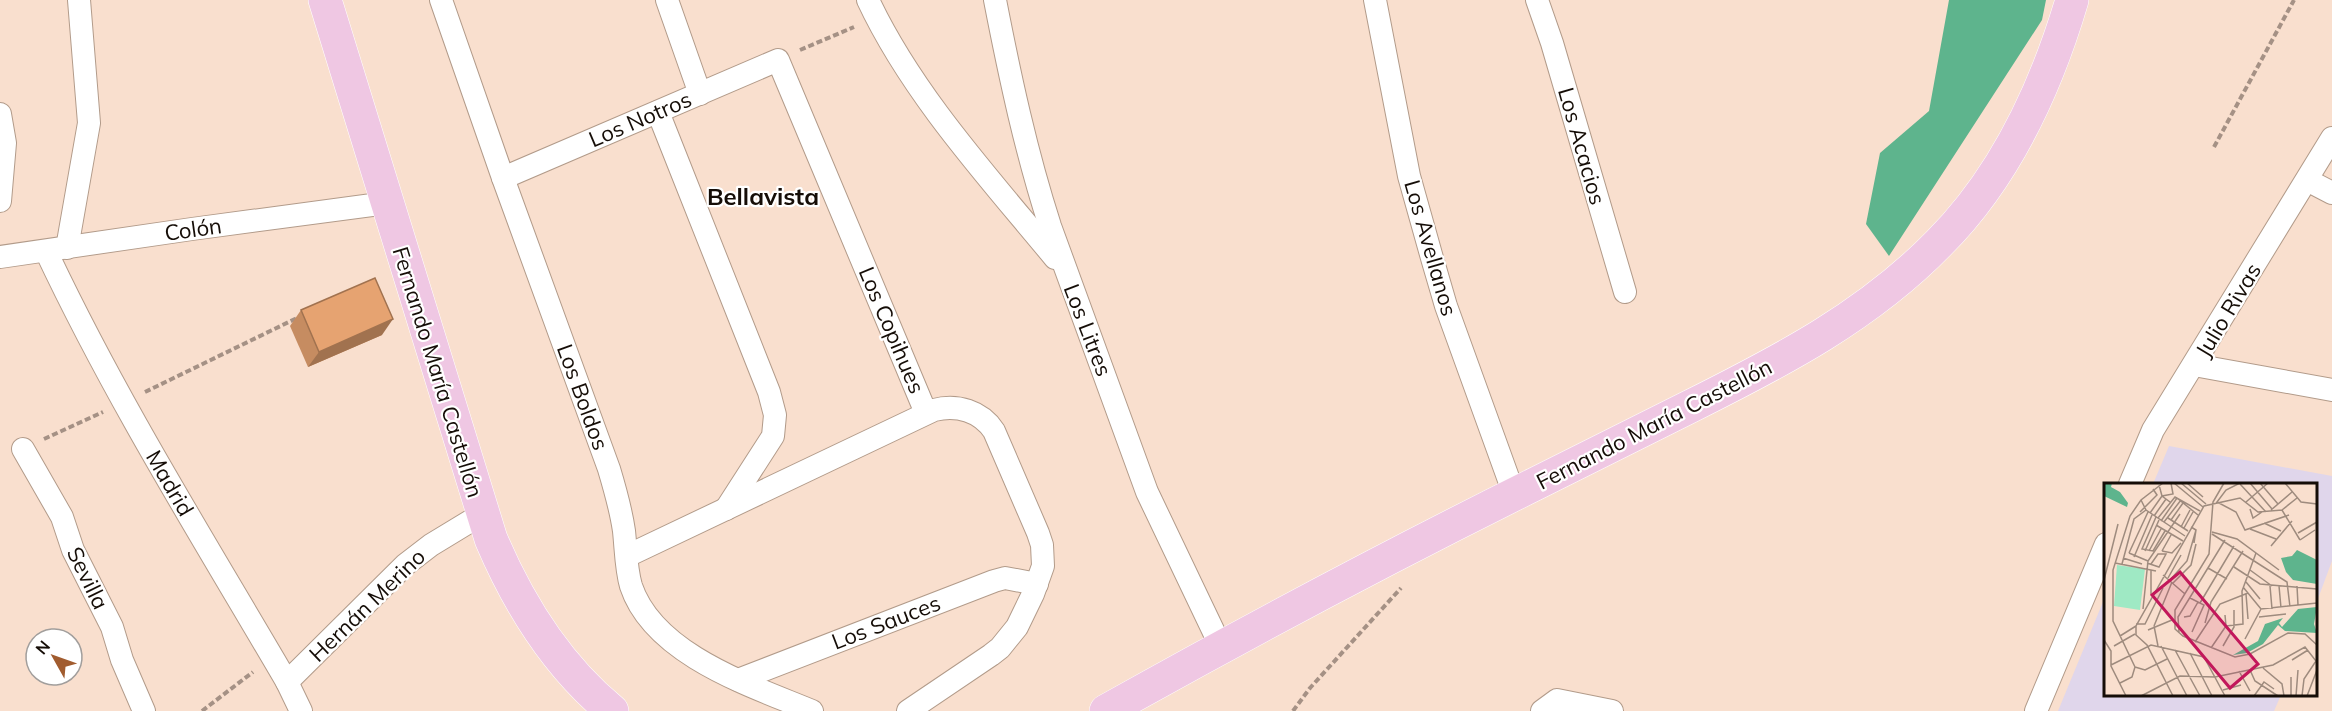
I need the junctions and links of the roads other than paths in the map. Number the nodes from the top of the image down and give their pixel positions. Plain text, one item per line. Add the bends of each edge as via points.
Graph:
1 (79, 0) edge
2 (325, 0) edge
3 (441, 0) edge
4 (667, 0) edge
5 (995, 0) edge
6 (1537, 0) edge
7 (2072, 0) edge
8 (1372, 2) edge
9 (872, 9) edge
10 (778, 60) joint
11 (700, 94) junction
12 (658, 112) junction
13 (0, 114) edge
14 (2332, 138) edge
15 (503, 178) junction
16 (2307, 180) junction
17 (2332, 193) edge
18 (0, 201) edge
19 (387, 203) junction
20 (57, 249) junction
21 (0, 257) edge
22 (1065, 270) junction
23 (1624, 292) dead end
24 (2194, 365) junction
25 (2332, 390) edge
26 (926, 413) junction
27 (23, 449) road end
28 (2130, 483) edge
29 (1514, 494) junction
30 (725, 510) junction
31 (482, 514) junction
32 (2104, 549) edge
33 (627, 556) junction
34 (1037, 584) junction
35 (1221, 647) junction
36 (738, 680) junction
37 (287, 682) junction
38 (1549, 705) edge
39 (144, 711) edge
40 (301, 711) edge
41 (611, 711) edge
42 (812, 711) edge
43 (908, 711) edge
44 (1106, 711) edge
45 (1612, 711) edge
46 (2036, 711) edge

1 - 20 street via 89,123
2 - 19 main road, Fernando María Castellón
3 - 15 street, Los Boldos
4 - 11 street
5 - 22 street, Los Litres via 1024,140
6 - 23 street, Los Acacios
7 - 29 main road, Fernando María Castellón via 2038,92 2008,153 1977,201 1896,285 1790,355
8 - 29 street, Los Avellanos via 1409,176 1432,258
9 - 22 street via 935,111
10 - 11 street, Los Notros
10 - 26 street, Los Copihues
11 - 12 street, Los Notros
12 - 15 street, Los Notros
12 - 30 street via 775,415 773,436
13 - 18 street via 5,143
14 - 16 street, Julio Rivas
15 - 33 street, Los Boldos via 609,469
16 - 17 street
16 - 24 street, Julio Rivas
19 - 20 street, Colón
19 - 31 main road, Fernando María Castellón
20 - 21 street, Colón
20 - 37 street, Madrid via 68,297 123,402
22 - 35 street, Los Litres via 1147,492
24 - 25 street
24 - 28 street, Julio Rivas via 2153,430
26 - 30 street
26 - 34 street, Los Copihues via 950,407 969,411 984,419 993,431 1042,545
27 - 39 street, Sevilla via 62,517 73,550 112,627
29 - 35 main road, Fernando María Castellón
30 - 33 street
31 - 37 street, Hernán Merino via 405,565
31 - 41 main road, Fernando María Castellón via 529,616 569,670
32 - 46 street
33 - 36 street, Los Boldos via 638,600 658,628 703,661
34 - 36 street, Los Sauces via 1005,578 994,580
34 - 43 street via 1017,627 1000,648
35 - 44 main road, Fernando María Castellón
36 - 42 street, Los Boldos
37 - 40 street, Madrid
38 - 45 street

